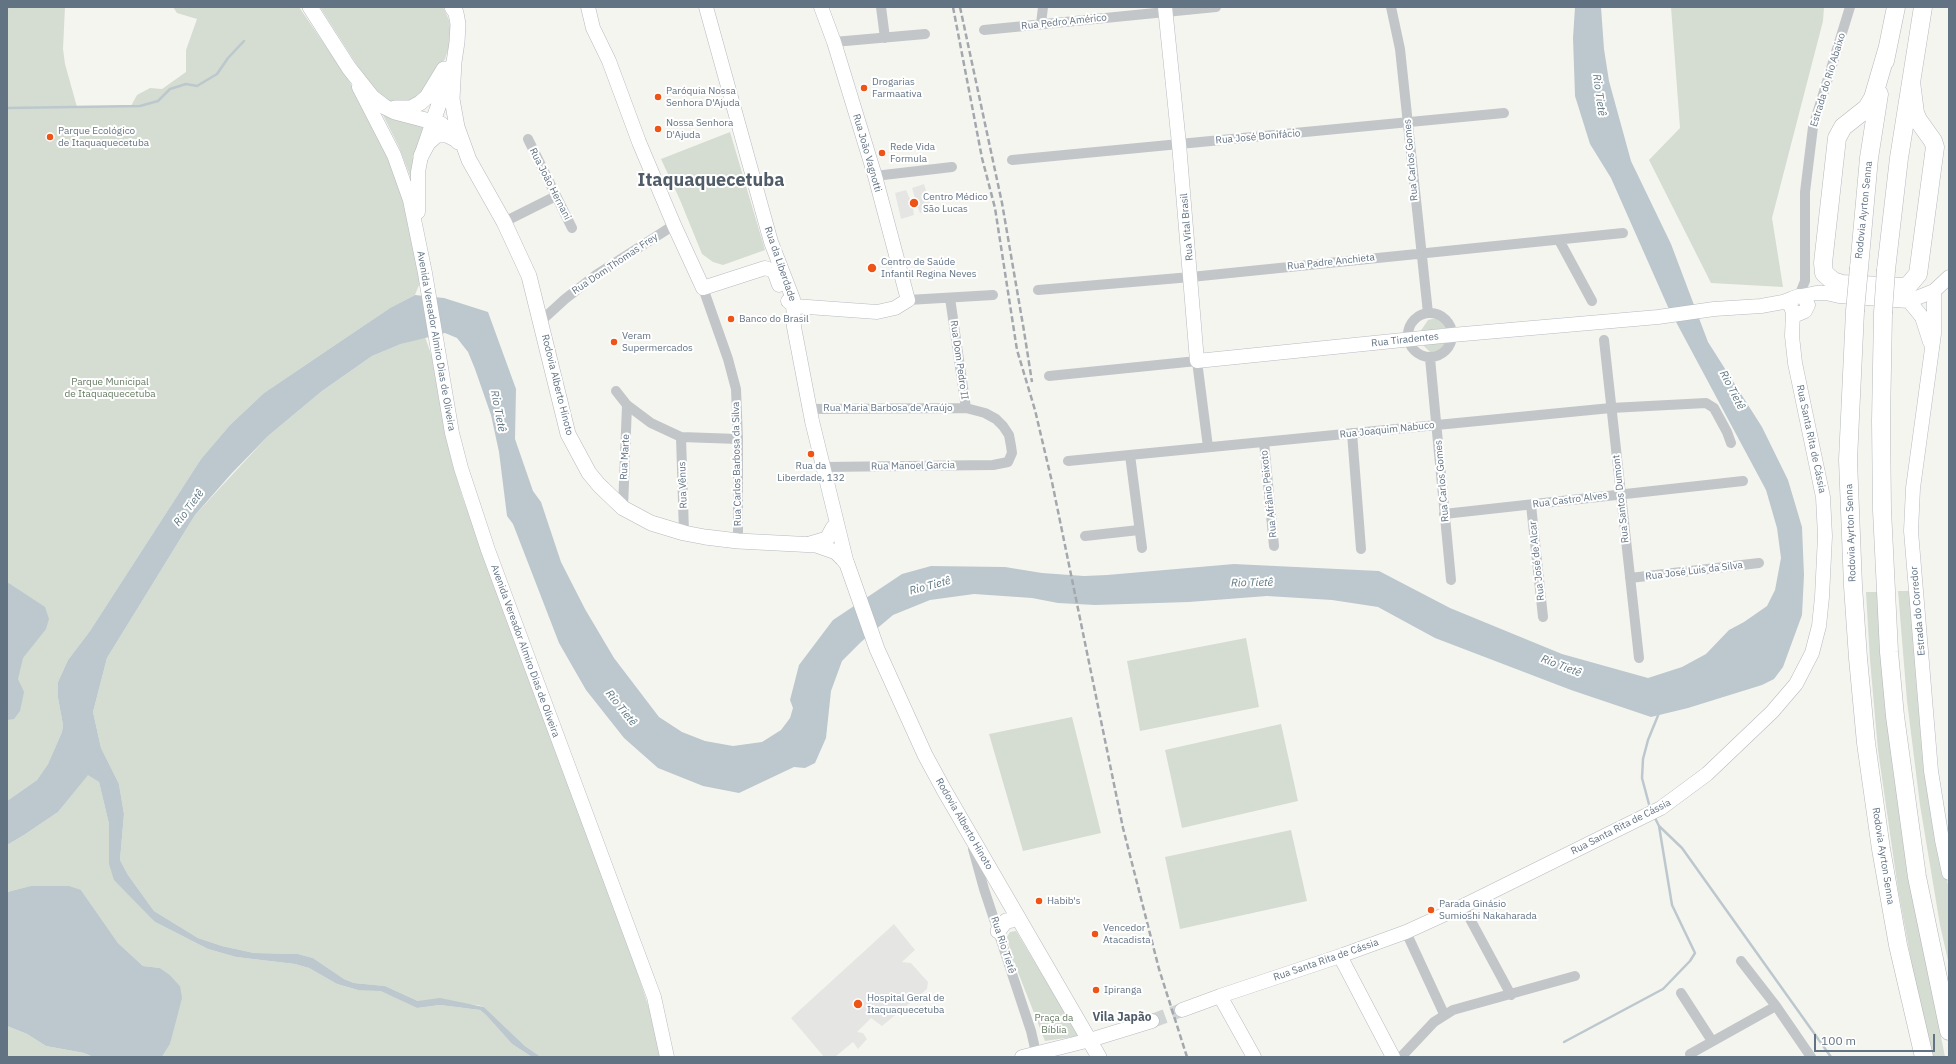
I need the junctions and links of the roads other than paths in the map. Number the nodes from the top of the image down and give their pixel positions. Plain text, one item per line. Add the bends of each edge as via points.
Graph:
1 (310, 7) edge
2 (452, 7) edge
3 (588, 7) edge
4 (706, 7) edge
5 (821, 7) edge
6 (881, 7) edge
7 (1043, 7) edge
8 (1216, 7) edge
9 (1391, 7) edge
10 (1850, 7) edge
11 (1896, 7) edge
12 (1924, 7) edge
13 (1165, 9) edge
14 (1041, 24) junction
15 (984, 30) dead end
16 (925, 34) dead end
17 (885, 38) junction
18 (457, 42) junction
19 (834, 42) junction
20 (1887, 50) junction
21 (454, 62) junction
22 (349, 68) junction
23 (1911, 82) junction
24 (384, 107) junction
25 (1504, 113) dead end
26 (433, 121) junction
27 (1408, 122) junction
28 (1851, 122) junction
29 (1930, 136) junction
30 (456, 139) junction
31 (528, 139) dead end
32 (1179, 144) junction
33 (421, 156) junction
34 (1869, 158) junction
35 (1899, 158) junction
36 (470, 160) junction
37 (1012, 160) dead end
38 (952, 167) dead end
39 (874, 176) junction
40 (556, 196) junction
41 (504, 222) junction
42 (674, 225) junction
43 (572, 228) dead end
44 (1623, 233) dead end
45 (419, 236) junction
46 (1559, 240) junction
47 (771, 242) junction
48 (1420, 253) junction
49 (765, 268) junction
50 (1191, 277) junction
51 (1949, 277) edge
52 (778, 281) junction
53 (703, 288) junction
54 (1038, 290) dead end
55 (1934, 291) junction
56 (993, 295) dead end
57 (950, 298) junction
58 (908, 300) junction
59 (1592, 301) dead end
60 (1909, 301) junction
61 (1799, 304) junction
62 (794, 306) junction
63 (1428, 313) junction
64 (541, 322) junction
65 (794, 327) junction
66 (1452, 335) junction
67 (1408, 340) junction
68 (1604, 340) dead end
69 (1931, 348) junction
70 (1430, 358) junction
71 (1197, 362) junction
72 (1049, 376) dead end
73 (616, 391) dead end
74 (627, 405) junction
75 (966, 408) junction
76 (1611, 408) junction
77 (810, 409) junction
78 (1437, 425) junction
79 (1352, 433) junction
80 (681, 437) junction
81 (738, 439) junction
82 (1264, 442) junction
83 (1731, 443) dead end
84 (1208, 447) junction
85 (1130, 455) junction
86 (1068, 460) dead end
87 (1004, 464) joint
88 (823, 467) junction
89 (1743, 481) dead end
90 (829, 492) junction
91 (1620, 494) junction
92 (1531, 505) junction
93 (623, 508) junction
94 (1444, 514) junction
95 (833, 528) junction
96 (1139, 530) junction
97 (684, 533) junction
98 (1085, 536) dead end
99 (738, 541) junction
100 (810, 544) junction
101 (1274, 546) dead end
102 (1142, 548) dead end
103 (1361, 549) dead end
104 (836, 552) junction
105 (1759, 563) dead end
106 (847, 564) junction
107 (1630, 578) junction
108 (1451, 580) dead end
109 (853, 582) junction
110 (1543, 617) dead end
111 (1639, 658) dead end
112 (969, 832) junction
113 (1949, 873) edge
114 (1463, 906) junction
115 (1018, 919) junction
116 (998, 931) junction
117 (1406, 932) junction
118 (1340, 956) junction
119 (1741, 961) dead end
120 (1575, 976) dead end
121 (1681, 993) dead end
122 (1511, 995) junction
123 (1220, 996) junction
124 (1776, 1006) junction
125 (1182, 1010) tunnel mouth
126 (1444, 1014) junction
127 (1152, 1021) tunnel mouth
128 (1948, 1027) edge
129 (1090, 1040) junction
130 (1712, 1041) junction
131 (1690, 1054) dead end
132 (1037, 1055) edge
133 (666, 1057) edge
134 (1022, 1057) edge
135 (1099, 1057) edge
136 (1254, 1057) edge
137 (1393, 1057) edge
138 (1401, 1057) edge
139 (1810, 1057) edge
140 (1924, 1057) edge

1 - 22 main road, Rodovia Alberto Hinoto
2 - 18 main road via 458,24
3 - 42 street, Rua Carlos Barbosa da Silva via 593,28 609,61
4 - 47 street, Rua da Liberdade
5 - 19 street, Rua João Vagnotti
6 - 17 street
7 - 14 street
8 - 13 street, Rua Pedro Américo
9 - 27 street, Rua Carlos Gomes via 1399,44
10 - 61 street, Estrada do Rio Abaixo via 1813,127 1805,192 1805,281
11 - 20 highway, Rodovia Ayrton Senna
12 - 23 highway
13 - 14 street, Rua Pedro Américo
13 - 32 street, Rua Vital Brasil
14 - 15 street, Rua Pedro Américo
16 - 17 street
17 - 19 street
18 - 21 main road
18 - 24 main road via 434,87 420,103 411,108
19 - 39 street, Rua João Vagnotti
20 - 28 highway via 1873,98 1867,108
20 - 34 highway, Rodovia Ayrton Senna
21 - 26 main road
21 - 36 main road, Rodovia Alberto Hinoto via 452,110
22 - 24 main road, Rodovia Alberto Hinoto
22 - 45 street, Avenida Vereador Almiro Dias de Oliveira via 394,155
23 - 29 highway via 1915,113
23 - 35 highway
24 - 26 main road, Rodovia Alberto Hinoto
25 - 27 street, Rua José Bonifácio
26 - 30 main road, Rodovia Alberto Hinoto via 445,127
26 - 33 street, Avenida Vereador Almiro Dias de Oliveira
27 - 32 street, Rua José Bonifácio
27 - 48 street, Rua Carlos Gomes
28 - 29 highway via 1843,127 1837,138 1823,263 1827,277 1842,284 1901,288 1914,281 1920,262 1935,151
28 - 34 highway via 1863,128
29 - 35 highway via 1919,135 1909,140
30 - 33 main road via 447,135 437,135 428,143
30 - 36 main road, Rodovia Alberto Hinoto
31 - 40 street, Rua João Hernani
32 - 37 street, Rua José Bonifácio
32 - 50 street, Rua Vital Brasil
33 - 45 street, Avenida Vereador Almiro Dias de Oliveira via 417,182
34 - 140 highway, Rodovia Ayrton Senna, bridge via 1855,311 1848,460 1853,586 1866,743 1880,849 1898,945
35 - 128 highway, bridge via 1883,313 1882,510 1889,652 1894,716 1917,877
36 - 41 main road, Rodovia Alberto Hinoto
38 - 39 street
39 - 58 street, Rua João Vagnotti
40 - 41 street
40 - 43 street, Rua João Hernani
41 - 64 main road, Rodovia Alberto Hinoto via 529,276
42 - 53 street, Rua Carlos Barbosa da Silva
42 - 64 street, Rua Dom Thomas Frey via 596,275
44 - 46 street, Rua Padre Anchieta
45 - 133 street, Avenida Vereador Almiro Dias de Oliveira via 452,433 461,468 488,550 654,997
46 - 48 street, Rua Padre Anchieta
46 - 59 street
47 - 49 street via 771,256
47 - 62 street, Rua da Liberdade
48 - 50 street, Rua Padre Anchieta
48 - 63 street, Rua Carlos Gomes
49 - 52 street via 774,271
49 - 53 street
50 - 54 street, Rua Padre Anchieta
50 - 71 street, Rua Vital Brasil
51 - 55 street
52 - 62 street via 787,300
52 - 65 street via 783,305
53 - 81 street, Rua Carlos Barbosa da Silva via 733,375
55 - 60 street
55 - 69 street, Estrada do Corredor via 1934,334
56 - 57 street
57 - 58 street
57 - 75 street, Rua Dom Pedro II
58 - 62 street via 895,308 877,312
60 - 61 street via 1839,296
60 - 69 street, Estrada do Corredor via 1922,317
61 - 66 street, Rua Tiradentes via 1714,309 1658,317
61 - 114 street, Rua Santa Rita de Cássia via 1794,348 1801,396 1818,464 1825,536 1819,626 1812,653 1796,684 1772,712 1707,774 1655,811
62 - 65 street, Rua da Liberdade
63 - 66 street via 1446,320
63 - 67 street via 1415,318 1410,324
64 - 93 main road, Rodovia Alberto Hinoto via 568,434 589,473
65 - 77 street, Rua da Liberdade
66 - 67 street, Rua Tiradentes
66 - 70 street via 1444,352
67 - 70 street via 1412,350
67 - 71 street, Rua Tiradentes
68 - 76 street, Rua Santos Dumont
69 - 113 street, Estrada do Corredor via 1913,488 1911,531 1931,771
70 - 78 street, Rua Carlos Gomes
71 - 72 street, Rua Tiradentes
71 - 84 street, Rua Vital Brasil
73 - 74 street
74 - 80 street via 651,423
74 - 93 street, Rua Marte
75 - 77 street, Rua Maria Barbosa de Araújo
75 - 87 street, Rua Dom Pedro II via 986,413 1003,426 1009,435 1012,453 1008,462
76 - 78 street, Rua Joaquim Nabuco
76 - 83 street, Rua Joaquim Nabuco via 1706,403 1714,408
76 - 91 street, Rua Santos Dumont
77 - 88 street, Rua da Liberdade
78 - 79 street, Rua Joaquim Nabuco
78 - 94 street, Rua Carlos Gomes
79 - 82 street, Rua Joaquim Nabuco
79 - 103 street
80 - 81 street
80 - 97 street, Rua Vênus
81 - 99 street, Rua Carlos Barbosa da Silva
82 - 84 street, Rua Joaquim Nabuco
82 - 101 street, Rua Afrânio Peixoto
84 - 85 street, Rua Joaquim Nabuco
85 - 86 street, Rua Joaquim Nabuco
85 - 96 street
87 - 88 street, Rua Manoel Garcia
88 - 90 street, Rua da Liberdade
89 - 91 street, Rua Castro Alves
90 - 95 street, Rua da Liberdade
90 - 106 street, Rua da Liberdade
91 - 92 street, Rua Castro Alves
91 - 107 street, Rua Santos Dumont
92 - 94 street, Rua Castro Alves
92 - 110 street, Rua José de Alcar
93 - 97 main road, Rodovia Alberto Hinoto via 650,523
94 - 108 street, Rua Carlos Gomes
95 - 100 main road via 827,539
95 - 104 street, Rua da Liberdade
96 - 98 street
96 - 102 street
97 - 99 main road, Rodovia Alberto Hinoto
99 - 100 main road, Rodovia Alberto Hinoto
100 - 104 main road, Rodovia Alberto Hinoto
104 - 106 main road, Rodovia Alberto Hinoto
104 - 109 main road, Rodovia Alberto Hinoto
105 - 107 street, Rua José Luís da Silva
106 - 109 main road, Rodovia Alberto Hinoto
107 - 111 street, Rua Santos Dumont
109 - 112 main road, Rodovia Alberto Hinoto via 877,649 911,727
112 - 115 main road, Rodovia Alberto Hinoto
112 - 116 street, Rua Rio Tietê
114 - 117 street, Rua Santa Rita de Cássia
114 - 122 street
115 - 116 main road via 1006,922
115 - 129 main road, Rodovia Alberto Hinoto
116 - 132 street, Rua Rio Tietê
117 - 118 street, Rua Santa Rita de Cássia
117 - 126 street
118 - 123 street, Rua Santa Rita de Cássia
118 - 137 street
119 - 124 street
120 - 122 street
121 - 130 street
122 - 126 street
123 - 125 street, Rua Santa Rita de Cássia
123 - 136 street
124 - 130 street
124 - 139 street
126 - 138 street
127 - 129 street
129 - 132 street
129 - 135 main road, Rodovia Alberto Hinoto
130 - 131 street
132 - 134 street

